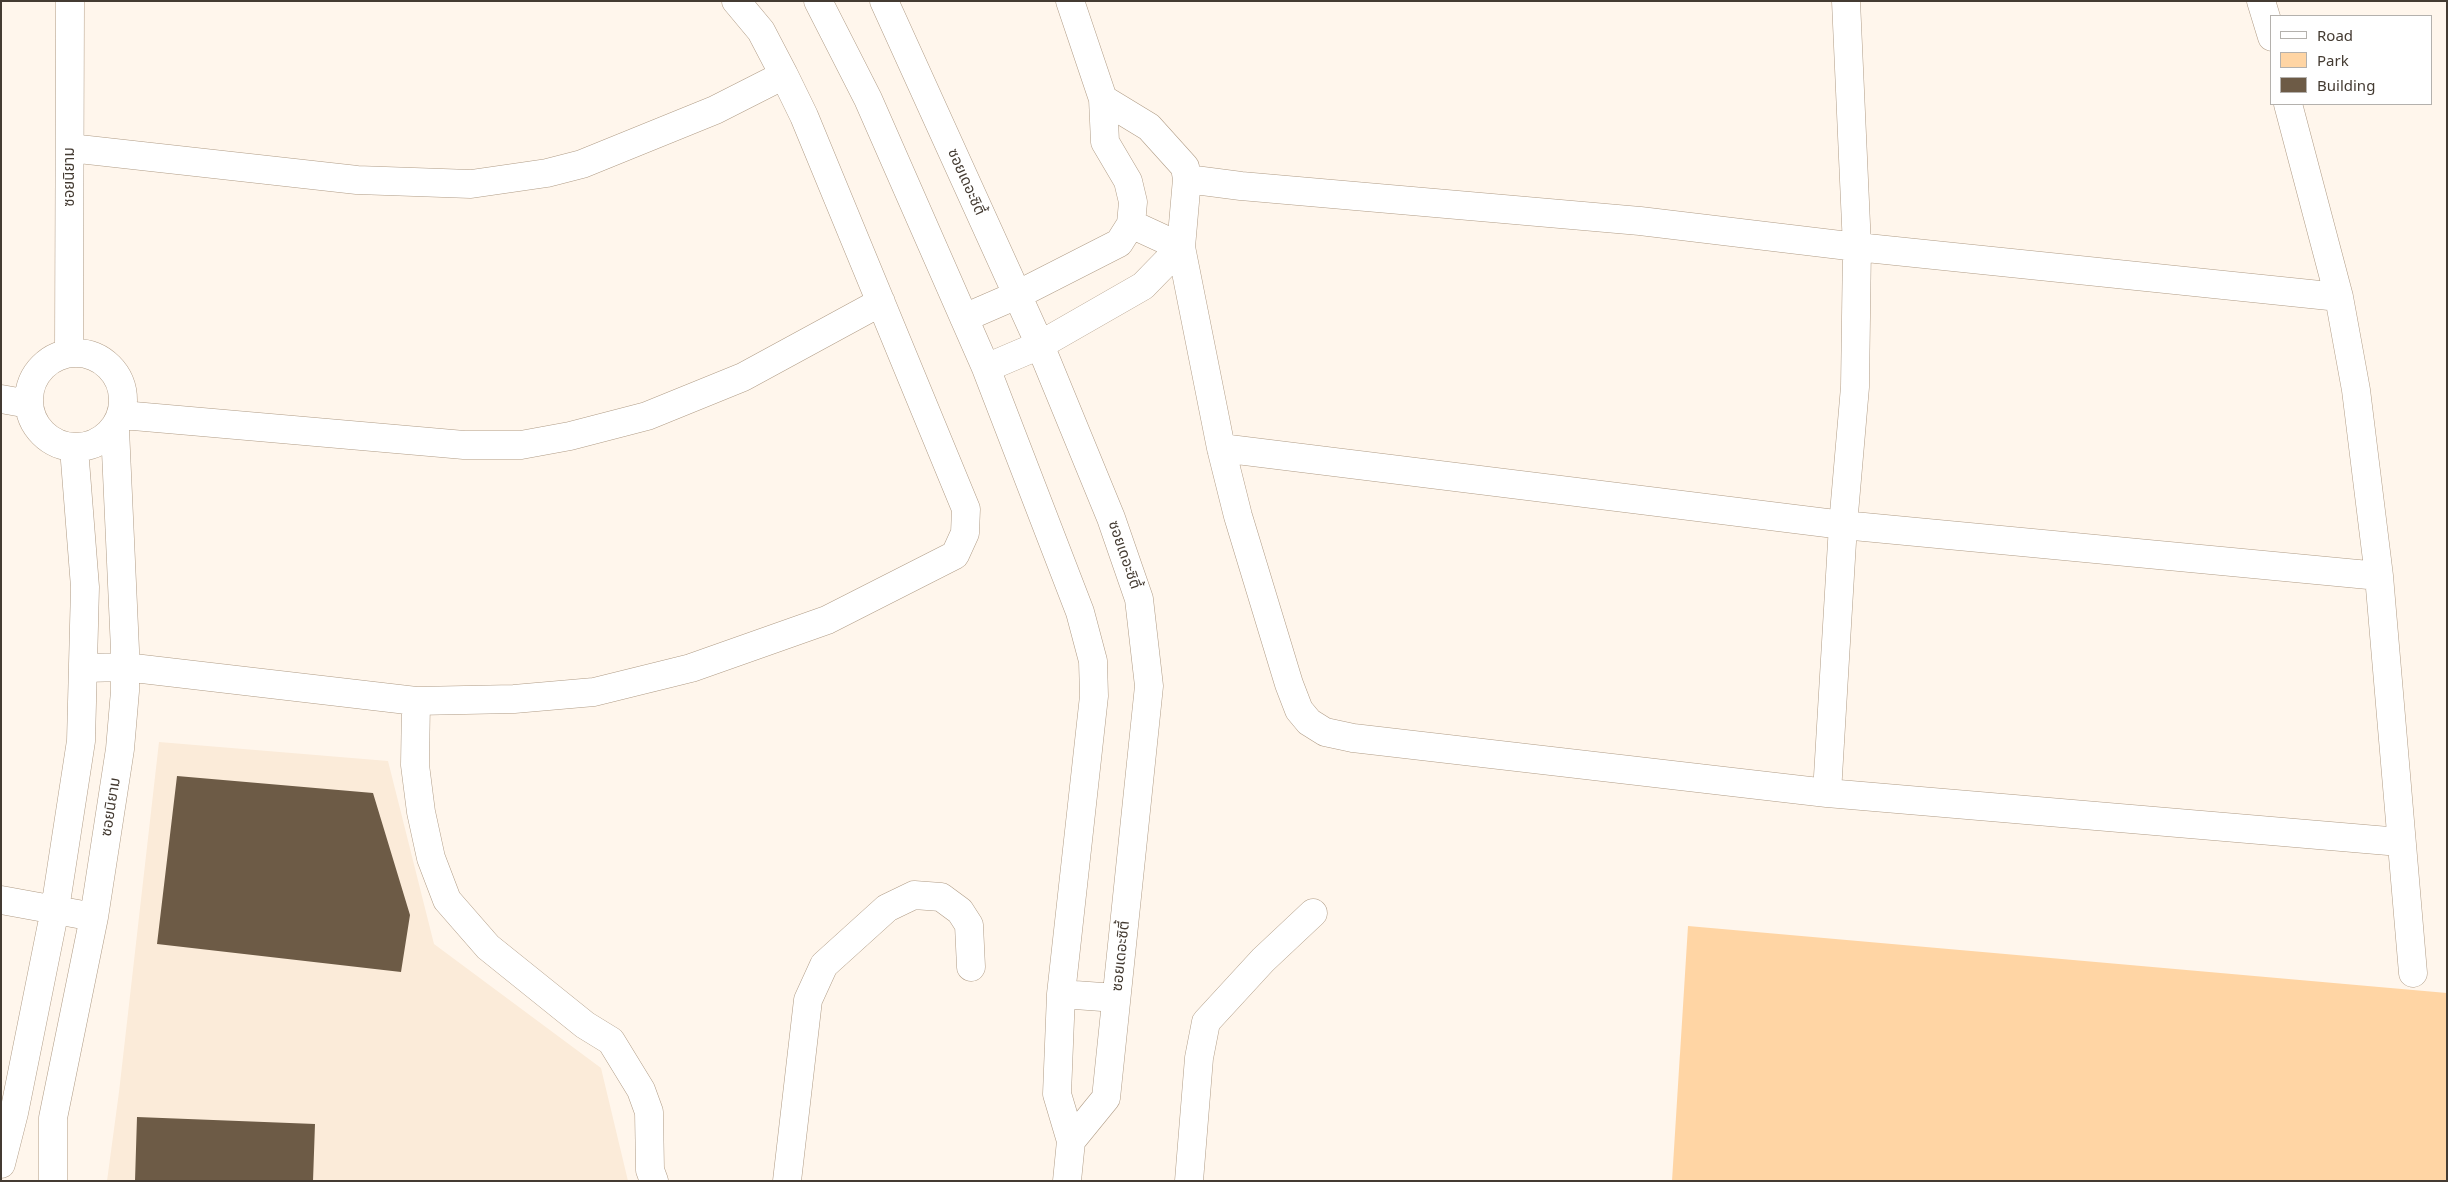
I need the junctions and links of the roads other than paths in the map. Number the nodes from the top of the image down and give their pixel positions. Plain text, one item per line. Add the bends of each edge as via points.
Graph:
1 (70, 1) edge
2 (736, 1) edge
3 (818, 1) edge
4 (884, 1) edge
5 (1070, 1) edge
6 (1846, 1) edge
7 (2261, 1) edge
8 (2270, 30) edge
9 (784, 75) junction
10 (1103, 99) junction
11 (2288, 105) edge
12 (70, 148) junction
13 (1187, 179) junction
14 (1132, 224) junction
15 (1181, 247) junction
16 (1857, 247) junction
17 (1017, 295) junction
18 (2339, 298) junction
19 (881, 302) junction
20 (964, 318) junction
21 (1040, 345) junction
22 (69, 353) junction
23 (986, 368) junction
24 (1, 399) edge
25 (29, 404) junction
26 (118, 422) junction
27 (74, 448) junction
28 (1222, 448) junction
29 (1843, 525) junction
30 (2379, 576) junction
31 (126, 667) junction
32 (85, 668) junction
33 (416, 701) junction
34 (1827, 793) junction
35 (2400, 842) junction
36 (1, 900) edge
37 (55, 909) junction
38 (1313, 913) dead end
39 (94, 917) junction
40 (971, 967) dead end
41 (2413, 973) dead end
42 (1061, 994) junction
43 (1116, 998) junction
44 (1071, 1141) junction
45 (1, 1164) edge
46 (53, 1181) edge
47 (654, 1181) edge
48 (787, 1181) edge
49 (1067, 1181) edge
50 (1189, 1181) edge

1 - 12 street, ซอยนิยาม
2 - 9 street via 761,31
3 - 20 street via 868,99
4 - 17 street, ซอยเดอะซิตี้
5 - 10 street
6 - 16 street
7 - 8 street
9 - 12 street via 714,110 582,164 547,174 471,184 357,180
9 - 19 street
10 - 13 street via 1149,127 1186,167
10 - 14 street via 1105,142 1128,182 1133,202
11 - 18 street
12 - 22 street, ซอยนิยาม
13 - 15 street
13 - 16 street via 1640,221
14 - 15 street
14 - 17 street via 1120,243
15 - 21 street via 1144,286
15 - 28 street
16 - 18 street
16 - 29 street via 1855,387
17 - 20 street
17 - 21 street, ซอยเดอะซิตี้
18 - 30 street via 2356,390
19 - 26 street via 743,377 647,416 521,445 464,445
19 - 33 street via 966,509 965,532 954,555 827,620 691,668 594,692 514,700
20 - 23 street
21 - 23 street
21 - 43 street, ซอยเดอะซิตี้ via 1111,518 1139,599 1146,650 1149,686
22 - 25 street via 44,366 35,377
22 - 26 street, ซอยนิยาม via 85,354 113,370 121,383 124,399
23 - 42 street via 1080,612 1093,662 1094,696
24 - 25 street
25 - 27 street via 38,429 49,439
26 - 27 street via 103,440
26 - 31 street, ซอยนิยาม
27 - 32 street via 85,587
28 - 29 street
28 - 34 street via 1238,516 1289,684 1299,710 1309,722 1325,732
29 - 30 street
29 - 34 street
30 - 35 street
31 - 32 street
31 - 33 street
31 - 39 street, ซอยนิยาม via 120,749
32 - 37 street via 81,741
33 - 47 street via 415,765 421,812 431,858 447,900 488,948 585,1025 611,1041 641,1090 649,1112 650,1170
34 - 35 street
35 - 41 street
36 - 37 street
37 - 39 street
37 - 45 street
38 - 50 street via 1263,960 1206,1022 1199,1058
39 - 46 street, ซอยนิยาม via 53,1118
40 - 48 street via 969,925 960,911 941,897 914,895 887,908 824,965 808,1000
42 - 43 street
42 - 44 street via 1056,1094
43 - 44 street, ซอยเดอะซิตี้ via 1106,1098
44 - 49 street

